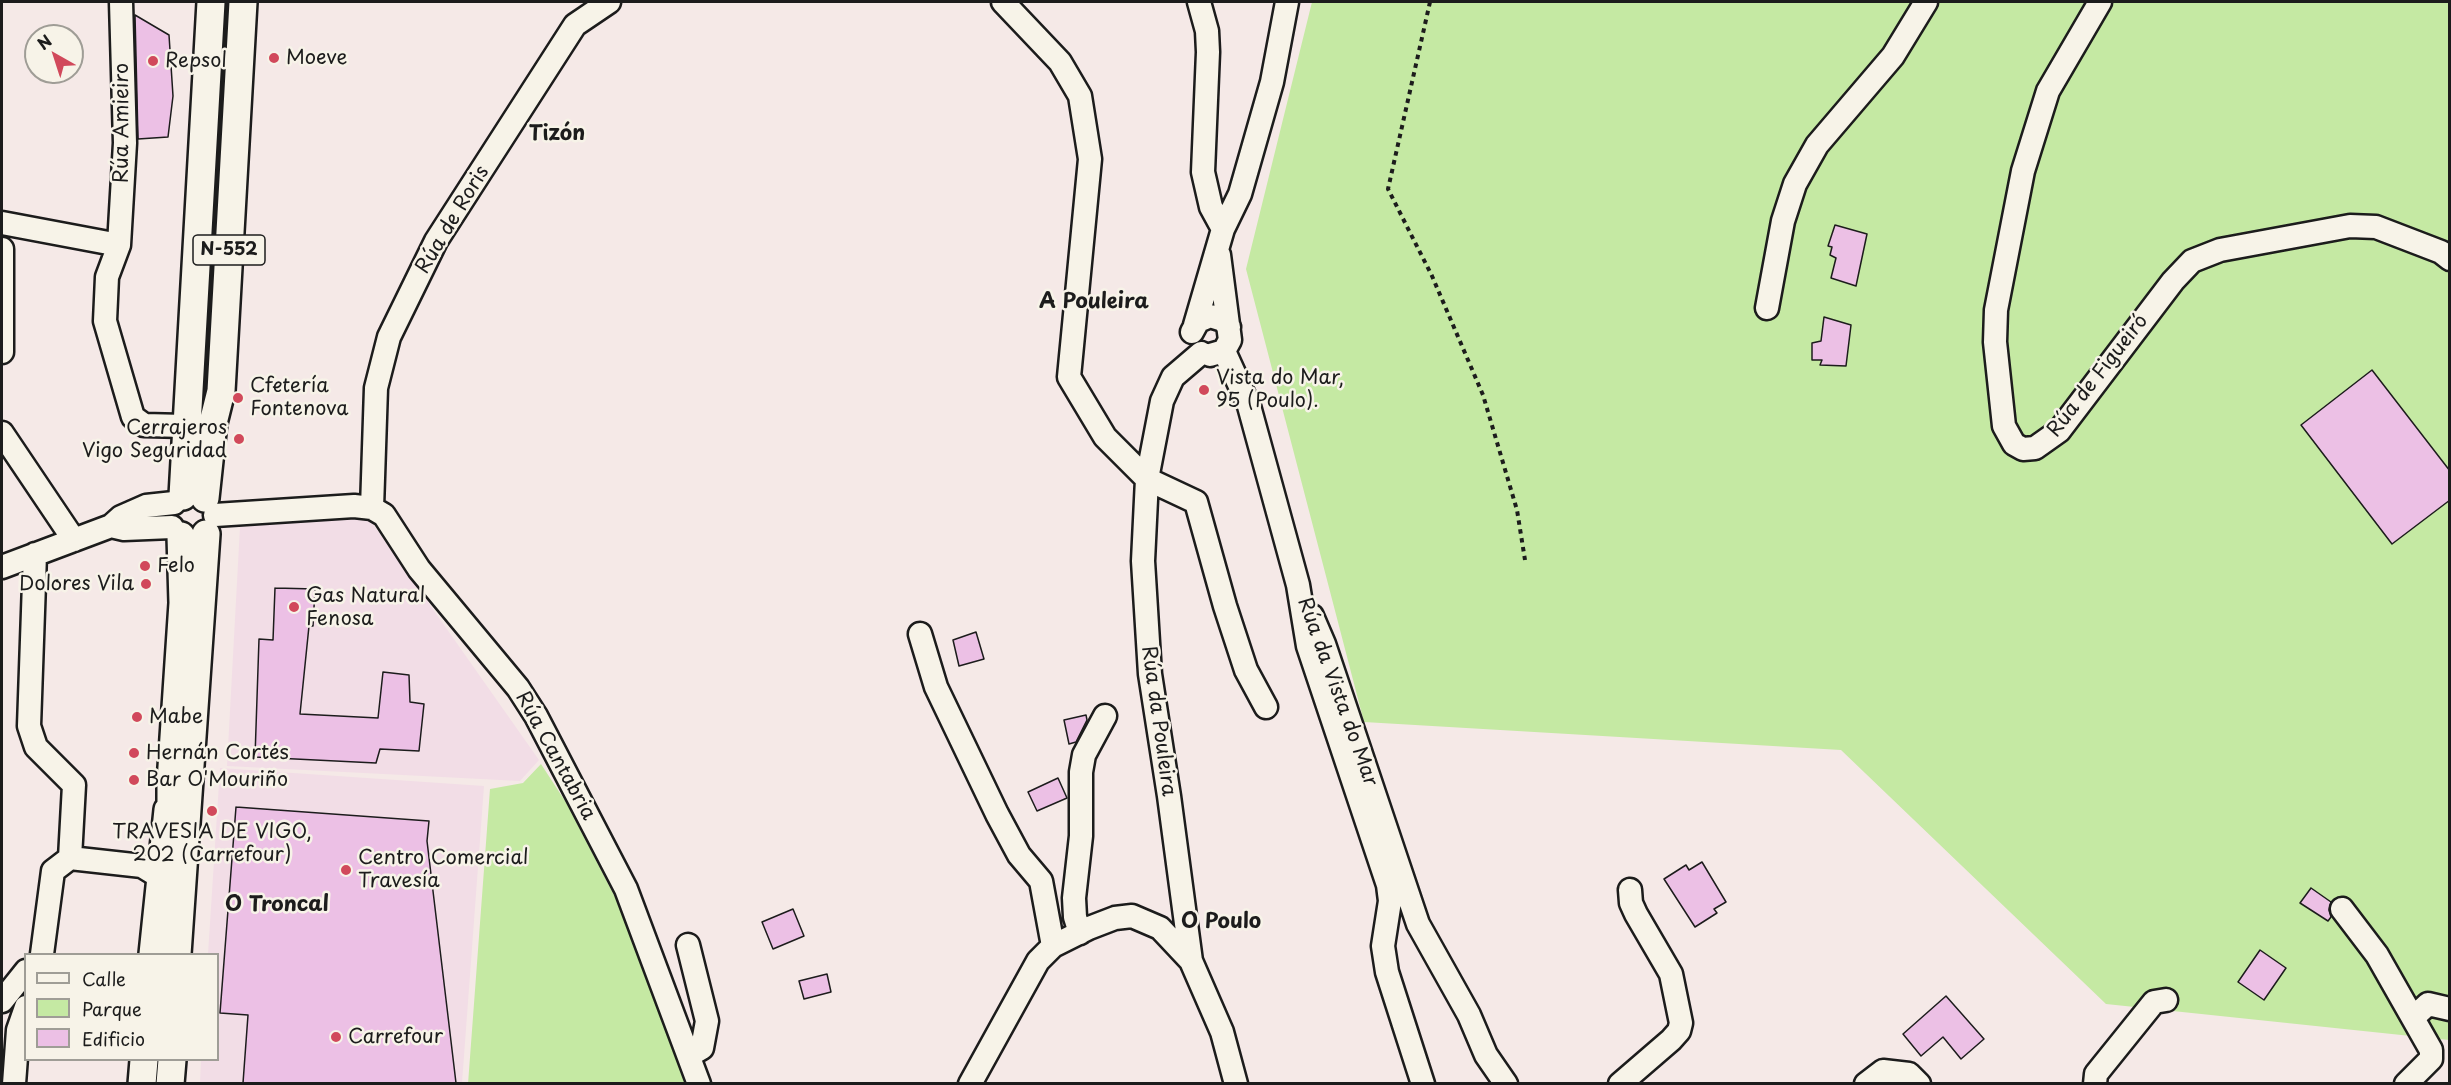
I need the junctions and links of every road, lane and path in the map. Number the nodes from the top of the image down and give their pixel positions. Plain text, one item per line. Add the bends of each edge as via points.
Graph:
1 (121, 2) edge
2 (211, 2) edge
3 (243, 2) edge
4 (609, 2) edge
5 (1004, 2) edge
6 (1199, 2) edge
7 (1287, 2) edge
8 (1430, 2) edge
9 (1926, 2) edge
10 (2100, 2) edge
11 (2, 223) edge
12 (1221, 237) junction
13 (119, 245) junction
14 (2, 249) edge
15 (2447, 251) edge
16 (1767, 308) dead end
17 (1194, 324) junction
18 (1229, 327) junction
19 (1224, 351) junction
20 (2, 352) edge
21 (1201, 352) junction
22 (185, 426) junction
23 (2, 433) edge
24 (1147, 479) junction
25 (372, 508) junction
26 (191, 515) junction
27 (74, 540) junction
28 (34, 554) junction
29 (1525, 560) dead end
30 (2, 567) edge
31 (1298, 585) junction
32 (920, 634) dead end
33 (1266, 707) dead end
34 (1105, 716) dead end
35 (181, 782) junction
36 (70, 858) junction
37 (160, 878) junction
38 (1630, 890) dead end
39 (1411, 902) junction
40 (2342, 909) dead end
41 (1384, 930) junction
42 (1080, 933) junction
43 (688, 945) dead end
44 (1053, 946) junction
45 (42, 952) edge
46 (153, 953) edge
47 (163, 953) edge
48 (177, 953) edge
49 (187, 953) edge
50 (1191, 961) junction
51 (24, 973) edge
52 (2, 1000) edge
53 (2166, 1000) dead end
54 (2450, 1009) edge
55 (24, 1013) edge
56 (2414, 1017) junction
57 (690, 1055) junction
58 (144, 1061) edge
59 (157, 1061) edge
60 (172, 1061) edge
61 (183, 1061) edge
62 (14, 1083) edge
63 (142, 1083) edge
64 (156, 1083) edge
65 (170, 1083) edge
66 (182, 1083) edge
67 (699, 1083) edge
68 (970, 1083) edge
69 (1236, 1083) edge
70 (1423, 1083) edge
71 (1506, 1083) edge
72 (1620, 1083) edge
73 (1866, 1083) edge
74 (1919, 1083) edge
75 (2095, 1083) edge
76 (2406, 1083) edge

1 - 13 street, Rúa Amieiro via 125,142
2 - 22 main road, N-552
3 - 26 main road, N-552 via 221,392
4 - 25 street, Rúa de Roris via 575,25 436,241 389,337 376,388
5 - 24 street via 1060,62 1080,96 1090,159 1069,377 1106,437
6 - 12 street via 1208,52 1203,172
7 - 12 street via 1266,105 1240,194
8 - 29 path via 1388,189 1432,276 1483,395 1517,510
9 - 16 street via 1893,56 1817,145 1795,184 1783,221
10 - 15 street, Rúa de Figueiró via 2048,91 2023,171 1996,310 1995,342 2004,426 2014,444 2023,450 2035,448 2059,431 2173,280 2192,261 2220,250 2350,226 2376,226
11 - 13 street
12 - 17 street
12 - 18 street
13 - 22 street, Rúa Amieiro via 106,277 105,321 130,410 138,423 144,425
14 - 20 street
17 - 18 street via 1210,316
17 - 21 street via 1191,337
18 - 19 street via 1230,340
19 - 21 street via 1212,355
19 - 31 street, Rúa da Vista do Mar via 1249,406
21 - 24 street, Rúa da Pouleira via 1180,368 1167,388
22 - 26 main road, N-552
23 - 27 street
24 - 33 street via 1196,502 1242,659
24 - 50 street, Rúa da Pouleira via 1143,561 1146,631
25 - 26 street
25 - 57 street, Rúa Cantabria via 384,515 418,569 518,688 536,716 626,889
26 - 27 street via 146,506 111,526
26 - 35 main road, N-552 via 183,603
27 - 28 street
28 - 30 street
28 - 36 street via 29,726 36,747 74,785
31 - 39 street, Rúa da Vista do Mar via 1324,644
31 - 41 street, Rúa da Vista do Mar via 1311,656 1388,885 1390,902
32 - 44 street via 936,687 997,814 1019,855 1041,881
34 - 42 street via 1084,755 1081,772 1081,836 1074,898
35 - 37 main road, N-552
35 - 47 main road
35 - 48 main road
35 - 49 main road, N-552
36 - 37 street via 142,866
36 - 45 street via 53,871
37 - 46 main road, N-552
38 - 72 street via 1636,914 1671,974 1681,1023 1671,1040
39 - 41 street
39 - 71 street, Rúa da Vista do Mar via 1425,941 1468,1015 1485,1054
40 - 56 street via 2377,955
41 - 70 street, Rúa da Vista do Mar via 1387,972
42 - 44 street
42 - 50 street via 1115,918 1132,916 1160,928
43 - 57 street via 707,1021 702,1048
44 - 68 street via 1028,977
50 - 69 street via 1218,1021
51 - 52 street
53 - 75 street via 2154,1002 2096,1074
54 - 56 street via 2428,1004
55 - 62 street via 18,1030
56 - 76 street via 2431,1059
57 - 67 street, Rúa Cantabria
58 - 63 main road
59 - 64 main road
60 - 65 main road
61 - 66 main road
73 - 74 street via 1883,1071 1909,1074

